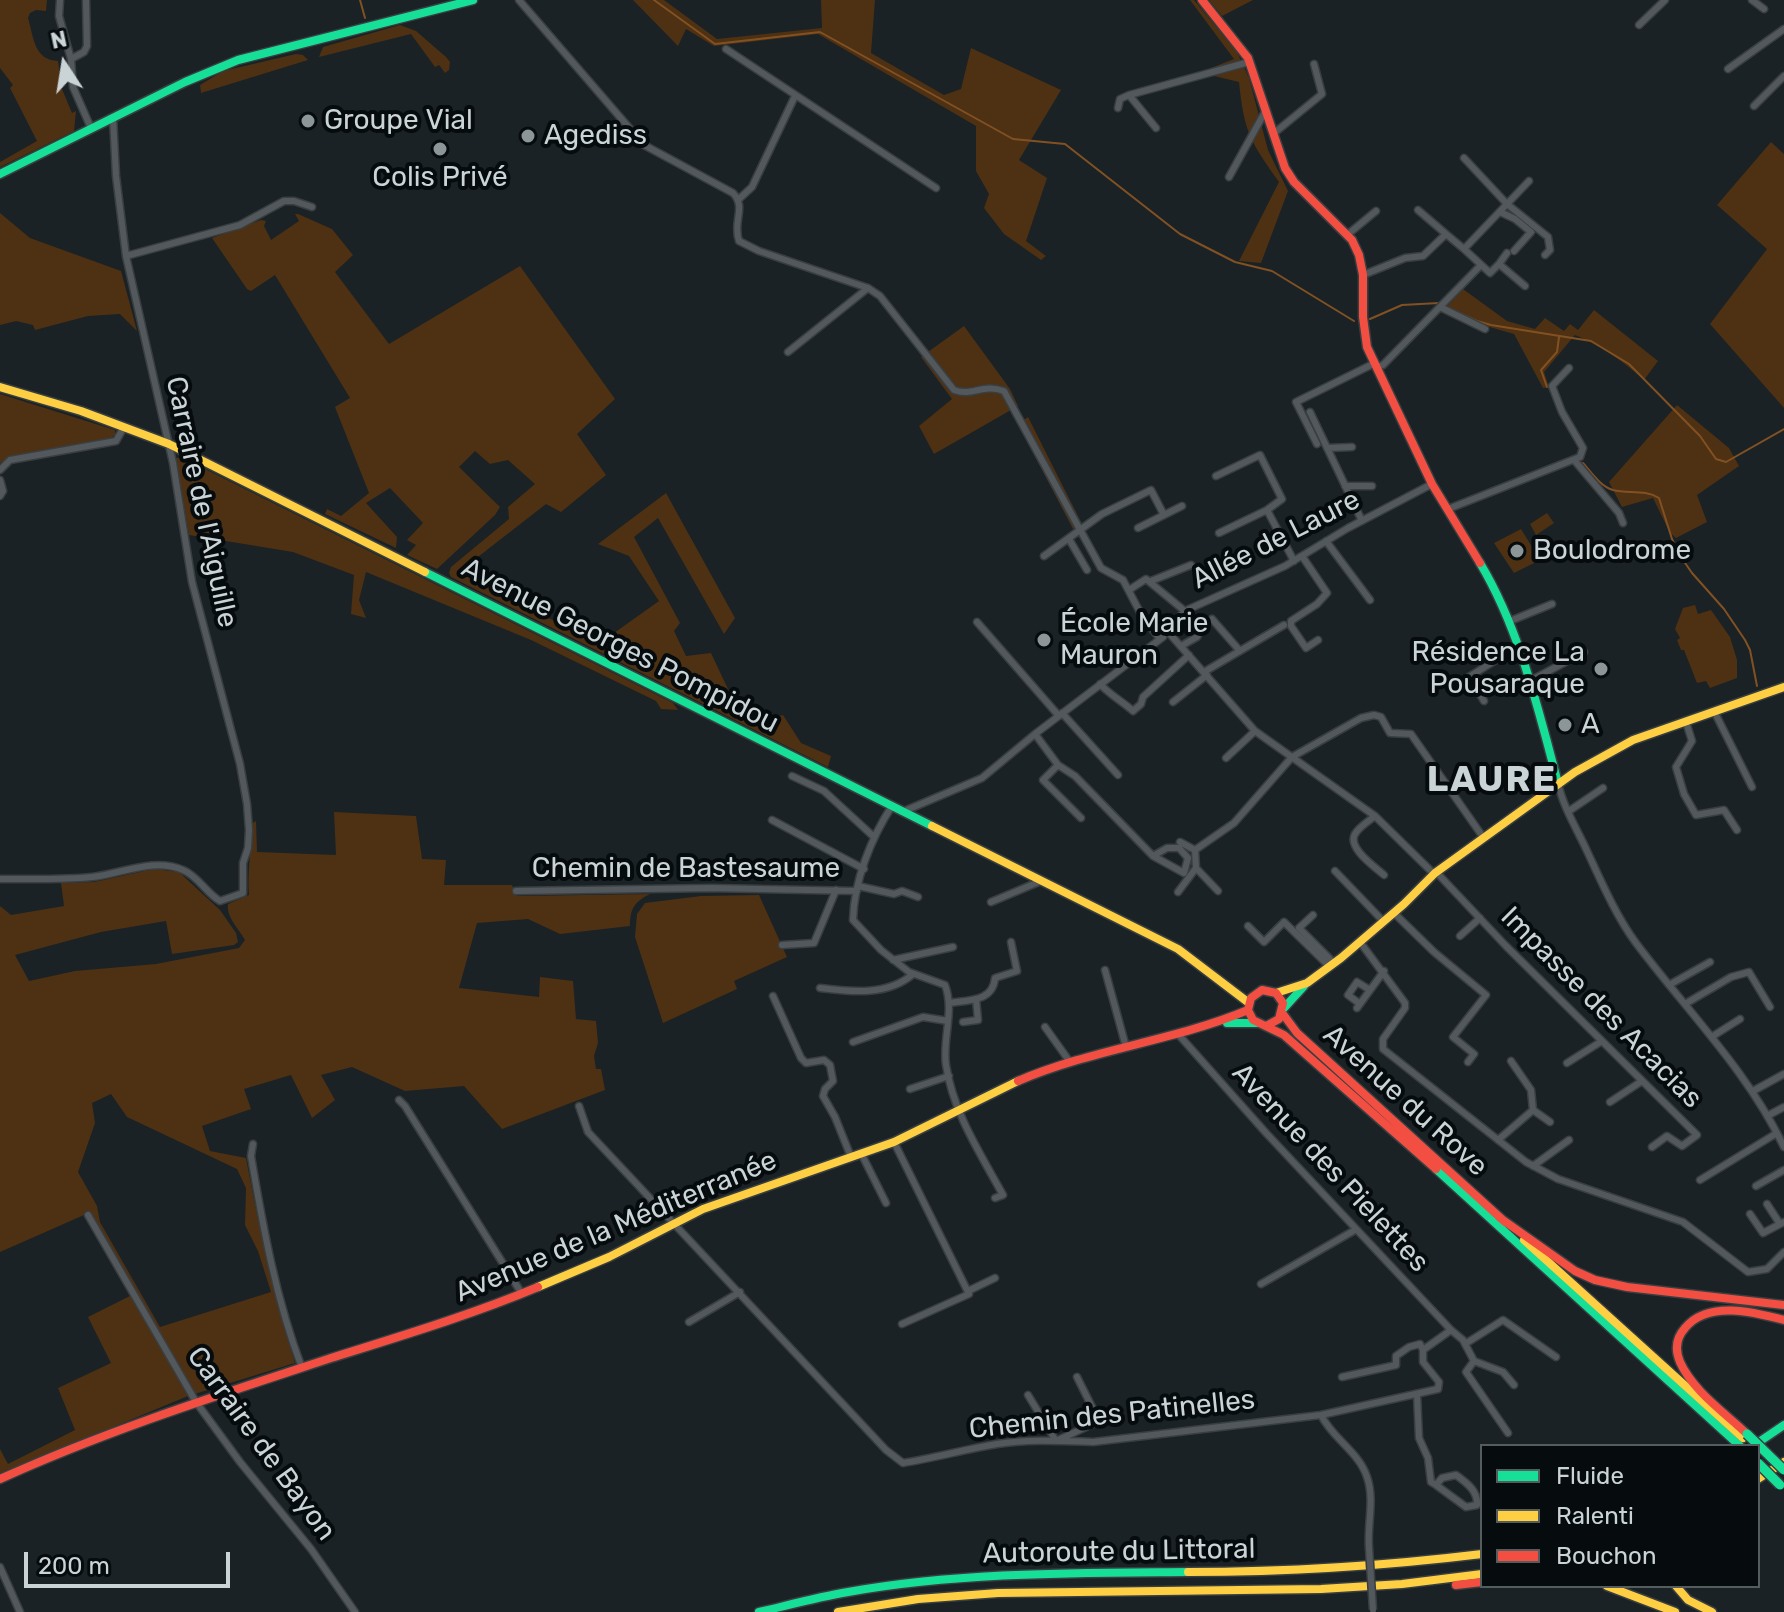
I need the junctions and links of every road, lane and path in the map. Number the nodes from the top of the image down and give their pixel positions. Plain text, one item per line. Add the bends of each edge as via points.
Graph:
1 (60, 0) edge
2 (86, 0) edge
3 (473, 0) edge
4 (519, 0) edge
5 (1202, 0) edge
6 (1665, 0) edge
7 (1752, 0) edge
8 (1764, 9) dead end
9 (1639, 25) dead end
10 (1784, 29) edge
11 (726, 49) dead end
12 (71, 59) junction
13 (1249, 62) junction
14 (1314, 64) dead end
15 (1728, 69) dead end
16 (1784, 76) edge
17 (1129, 95) junction
18 (795, 96) junction
19 (1754, 106) dead end
20 (1118, 108) dead end
21 (1266, 110) junction
22 (113, 117) junction
23 (91, 128) junction
24 (1156, 128) dead end
25 (1273, 134) junction
26 (1464, 158) dead end
27 (0, 174) edge
28 (1229, 177) dead end
29 (1529, 181) dead end
30 (936, 188) dead end
31 (739, 199) junction
32 (1507, 204) junction
33 (312, 207) dead end
34 (1418, 210) dead end
35 (1376, 211) dead end
36 (1500, 212) junction
37 (1446, 234) junction
38 (1347, 235) junction
39 (1464, 249) junction
40 (1545, 255) dead end
41 (126, 256) junction
42 (1499, 264) junction
43 (1481, 265) junction
44 (1363, 275) junction
45 (1525, 286) dead end
46 (868, 288) junction
47 (1442, 308) junction
48 (1485, 329) dead end
49 (788, 352) dead end
50 (1376, 365) junction
51 (1569, 368) dead end
52 (0, 387) edge
53 (1310, 412) dead end
54 (124, 427) junction
55 (169, 444) junction
56 (1317, 444) dead end
57 (1352, 447) dead end
58 (1327, 448) junction
59 (1575, 461) junction
60 (0, 470) edge
61 (1216, 476) dead end
62 (0, 480) edge
63 (1432, 484) junction
64 (1345, 486) junction
65 (1372, 486) dead end
66 (0, 496) edge
67 (1182, 506) dead end
68 (1448, 509) junction
69 (1267, 510) junction
70 (1164, 515) junction
71 (1362, 521) junction
72 (1623, 523) dead end
73 (1138, 528) dead end
74 (1080, 531) junction
75 (1219, 533) dead end
76 (1069, 539) junction
77 (1326, 541) junction
78 (1044, 556) dead end
79 (1302, 556) junction
80 (1294, 561) junction
81 (1191, 565) dead end
82 (1087, 570) dead end
83 (1151, 581) junction
84 (1129, 590) junction
85 (1370, 600) dead end
86 (1552, 604) dead end
87 (1186, 612) junction
88 (1510, 621) junction
89 (977, 622) dead end
90 (1284, 625) dead end
91 (1169, 633) junction
92 (1160, 639) junction
93 (1318, 640) dead end
94 (1518, 645) junction
95 (1181, 646) junction
96 (1240, 651) junction
97 (1584, 652) dead end
98 (1189, 655) junction
99 (1205, 673) junction
100 (1470, 677) junction
101 (1530, 681) junction
102 (1100, 684) junction
103 (1453, 687) dead end
104 (1784, 687) edge
105 (1484, 701) dead end
106 (1173, 702) dead end
107 (1714, 711) junction
108 (1061, 714) junction
109 (1686, 722) junction
110 (1255, 731) junction
111 (1035, 734) junction
112 (1292, 757) junction
113 (1226, 758) dead end
114 (1058, 765) junction
115 (1118, 775) dead end
116 (792, 776) dead end
117 (1558, 783) junction
118 (1752, 787) dead end
119 (1603, 788) dead end
120 (892, 806) junction
121 (1569, 811) junction
122 (902, 812) junction
123 (1375, 816) junction
124 (1081, 818) dead end
125 (772, 820) dead end
126 (1737, 830) dead end
127 (874, 837) junction
128 (1483, 837) junction
129 (1180, 842) dead end
130 (1195, 850) junction
131 (1153, 856) junction
132 (1196, 868) junction
133 (864, 869) junction
134 (1335, 871) dead end
135 (1435, 873) junction
136 (1384, 875) dead end
137 (0, 879) edge
138 (1041, 881) junction
139 (857, 888) junction
140 (836, 890) junction
141 (516, 891) dead end
142 (1218, 891) dead end
143 (1178, 892) dead end
144 (918, 897) dead end
145 (991, 902) dead end
146 (1394, 913) junction
147 (1313, 915) dead end
148 (1480, 918) junction
149 (1384, 922) junction
150 (1248, 926) dead end
151 (1460, 936) dead end
152 (1011, 942) dead end
153 (1360, 942) junction
154 (782, 945) dead end
155 (953, 947) dead end
156 (893, 960) junction
157 (1710, 962) dead end
158 (1331, 965) junction
159 (1105, 970) dead end
160 (1208, 971) junction
161 (1384, 971) junction
162 (913, 974) junction
163 (1307, 983) junction
164 (1669, 985) junction
165 (820, 988) dead end
166 (1370, 990) junction
167 (1256, 993) junction
168 (1276, 993) junction
169 (773, 996) dead end
170 (976, 999) junction
171 (949, 1003) junction
172 (1685, 1004) junction
173 (1248, 1006) junction
174 (1770, 1007) dead end
175 (1283, 1011) junction
176 (987, 1018) dead end
177 (1740, 1019) dead end
178 (978, 1020) junction
179 (948, 1021) junction
180 (963, 1022) dead end
181 (1214, 1024) junction
182 (1263, 1024) junction
183 (1045, 1027) dead end
184 (1178, 1034) junction
185 (1713, 1036) junction
186 (1602, 1041) junction
187 (853, 1042) dead end
188 (1126, 1047) junction
189 (1511, 1061) dead end
190 (1070, 1062) junction
191 (1468, 1062) dead end
192 (1567, 1063) dead end
193 (1784, 1074) edge
194 (949, 1076) junction
195 (1642, 1081) junction
196 (910, 1089) dead end
197 (1753, 1091) junction
198 (399, 1100) dead end
199 (1610, 1102) dead end
200 (579, 1106) dead end
201 (1784, 1107) edge
202 (957, 1110) junction
203 (1533, 1110) junction
204 (1769, 1115) junction
205 (1550, 1122) dead end
206 (1777, 1133) junction
207 (1498, 1140) junction
208 (1569, 1140) dead end
209 (894, 1142) junction
210 (253, 1144) dead end
211 (1652, 1147) dead end
212 (1784, 1147) edge
213 (856, 1155) junction
214 (1533, 1166) junction
215 (1784, 1170) edge
216 (1700, 1180) dead end
217 (1756, 1186) dead end
218 (995, 1198) dead end
219 (886, 1203) dead end
220 (1767, 1204) dead end
221 (1750, 1214) dead end
222 (88, 1215) dead end
223 (1500, 1218) junction
224 (1782, 1223) edge
225 (673, 1225) junction
226 (1355, 1230) junction
227 (1784, 1252) edge
228 (995, 1278) dead end
229 (1261, 1284) dead end
230 (740, 1292) junction
231 (968, 1293) junction
232 (522, 1294) junction
233 (1784, 1305) edge
234 (1784, 1320) edge
235 (689, 1322) dead end
236 (902, 1324) dead end
237 (1451, 1330) junction
238 (1465, 1344) junction
239 (1423, 1350) junction
240 (1556, 1357) dead end
241 (1474, 1361) junction
242 (302, 1368) junction
243 (1077, 1377) dead end
244 (1342, 1377) dead end
245 (1514, 1385) dead end
246 (1417, 1394) junction
247 (1028, 1395) dead end
248 (196, 1402) junction
249 (1321, 1415) junction
250 (1784, 1425) edge
251 (1784, 1431) edge
252 (1508, 1433) dead end
253 (1742, 1440) edge
254 (1056, 1441) junction
255 (1760, 1444) edge
256 (1760, 1445) edge
257 (1760, 1450) edge
258 (1760, 1453) edge
259 (1784, 1459) edge
260 (1760, 1465) edge
261 (1760, 1470) edge
262 (1784, 1471) edge
263 (1760, 1477) edge
264 (0, 1482) edge
265 (1436, 1485) junction
266 (1783, 1487) edge
267 (1480, 1554) edge
268 (0, 1567) edge
269 (1480, 1574) edge
270 (1480, 1582) edge
271 (1612, 1588) edge
272 (1678, 1588) edge
273 (1231, 1591) junction
274 (1373, 1611) edge
275 (20, 1612) edge
276 (355, 1612) edge
277 (759, 1612) edge
278 (838, 1612) edge
279 (1675, 1612) edge
280 (1712, 1612) edge

1 - 12 street
2 - 12 street via 88,43
3 - 22 main road via 238,60
4 - 31 street via 644,145
5 - 13 main road
6 - 9 street
7 - 8 street
10 - 15 street
11 - 18 street
12 - 23 street via 73,87
13 - 17 street
13 - 21 main road
14 - 25 street via 1322,94
16 - 19 street
17 - 20 street via 1120,99
17 - 24 street
18 - 30 street
18 - 31 street via 752,187
21 - 25 main road
21 - 28 street
22 - 23 main road
22 - 41 street, Carraire de l'Aiguille
23 - 27 main road
25 - 38 main road via 1294,182
26 - 32 street
29 - 32 street
31 - 46 street via 739,241
32 - 36 street
32 - 40 street via 1548,237 1550,250
33 - 41 street via 284,201 240,225
34 - 37 street
35 - 38 street
36 - 39 street
36 - 42 street via 1531,232
37 - 39 street
37 - 44 street via 1423,256
38 - 44 main road
39 - 43 street
41 - 55 street, Carraire de l'Aiguille
42 - 43 street via 1490,273
42 - 45 street
43 - 47 street
44 - 50 main road via 1367,347
46 - 49 street
46 - 74 street via 880,296 954,390 991,386 1004,391
47 - 48 street
47 - 50 street via 1383,365
50 - 56 street via 1296,402
50 - 63 main road
51 - 59 street via 1552,386 1583,448
52 - 54 main road, Avenue Georges Pompidou
53 - 58 street
54 - 55 main road, Avenue Georges Pompidou
54 - 60 street via 116,441 10,460
55 - 120 main road, Avenue Georges Pompidou
55 - 137 street, Carraire de l'Aiguille via 192,582 247,804 243,893 220,901 192,875 162,865 93,877
57 - 58 street
58 - 64 street
59 - 68 street
59 - 72 street
61 - 69 street via 1260,455 1282,499
62 - 66 street
63 - 68 main road
63 - 71 street, Allée de Laure
64 - 65 street
64 - 71 street
67 - 70 street
68 - 88 main road
69 - 75 street
69 - 80 street
70 - 73 street
70 - 74 street via 1151,490
71 - 77 street, Allée de Laure
74 - 76 street
74 - 84 street via 1101,568 1123,580
76 - 78 street
76 - 82 street
77 - 79 street, Allée de Laure
77 - 85 street
79 - 80 street, Allée de Laure
79 - 93 street via 1327,593 1291,626 1306,648
80 - 87 street, Allée de Laure
81 - 83 street
83 - 84 street via 1142,580
83 - 87 street
84 - 92 street
86 - 88 street
87 - 91 street, Allée de Laure
88 - 94 main road
89 - 108 street
90 - 96 street
91 - 92 street, Allée de Laure
91 - 95 street
92 - 102 street, Allée de Laure
94 - 100 street
94 - 101 main road
95 - 96 street via 1212,619
95 - 98 street
96 - 99 street
97 - 101 street
98 - 99 street
98 - 102 street via 1133,711
99 - 106 street
99 - 110 street
100 - 103 street
100 - 105 street
101 - 117 main road
102 - 108 street, Allée de Laure
104 - 107 main road
107 - 109 main road
107 - 118 street
108 - 111 street, Allée de Laure
108 - 115 street
109 - 117 main road via 1624,743
109 - 126 street via 1692,741 1676,767 1684,794 1696,815 1724,810
110 - 112 street
110 - 113 street
111 - 114 street
111 - 122 street, Allée de Laure via 982,778
112 - 123 street
112 - 128 street via 1361,718 1381,717 1390,733 1411,734
112 - 130 street via 1234,823
114 - 124 street via 1043,780
114 - 131 street
116 - 127 street via 824,791
117 - 121 street
117 - 128 main road
119 - 121 street
120 - 122 main road, Avenue Georges Pompidou
120 - 127 street
121 - 164 street via 1634,940
122 - 138 main road, Avenue Georges Pompidou
123 - 135 street
123 - 136 street via 1355,833 1354,841
125 - 133 street
127 - 133 street
128 - 135 main road
129 - 130 street
130 - 132 street
131 - 131 street via 1179,848 1188,858 1187,867 1184,873
132 - 142 street
132 - 143 street
133 - 139 street
134 - 149 street
135 - 146 main road
135 - 148 street, Impasse des Acacias
138 - 145 street
138 - 160 main road, Avenue Georges Pompidou via 1178,949
139 - 140 street, Chemin de Bastesaume
139 - 144 street, Chemin de Bastesaume
139 - 156 street via 853,920
140 - 141 street, Chemin de Bastesaume
140 - 154 street via 814,943
146 - 149 main road
146 - 191 street via 1486,995 1453,1037 1474,1054
147 - 158 street via 1299,928
148 - 151 street
148 - 186 street, Impasse des Acacias
149 - 153 main road
150 - 158 street via 1264,942 1284,922
152 - 170 street via 1017,971 1000,974 991,992
153 - 158 main road
153 - 161 street
155 - 156 street
156 - 162 street
157 - 164 street
158 - 163 main road
159 - 188 street
160 - 167 main road, Avenue Georges Pompidou
160 - 173 main road, Avenue Georges Pompidou
161 - 166 street
161 - 207 street via 1405,1008 1383,1039 1383,1049
162 - 165 street via 873,991
162 - 171 street via 945,985
163 - 168 main road
163 - 175 main road
164 - 172 street
166 - 166 street via 1359,1006 1348,995 1357,982
167 - 168 main road
167 - 173 main road
168 - 175 main road
169 - 213 street via 801,1058 830,1065 833,1081 823,1096
170 - 171 street
170 - 178 street
171 - 179 street
172 - 174 street via 1749,972
172 - 185 street
173 - 181 main road, Avenue de la Méditerranée
173 - 182 main road
175 - 182 main road via 1279,1019
175 - 223 main road, Avenue du Rove via 1297,1033
176 - 178 street
177 - 185 street
178 - 180 street
179 - 187 street via 923,1017
179 - 194 street
181 - 182 main road, Avenue de la Méditerranée
181 - 184 main road, Avenue de la Méditerranée
182 - 253 main road via 1284,1035 1355,1096
183 - 190 street
184 - 188 main road, Avenue de la Méditerranée
184 - 226 street, Avenue des Pielettes
185 - 197 street
186 - 192 street
186 - 195 street, Impasse des Acacias
188 - 190 main road, Avenue de la Méditerranée
189 - 203 street via 1531,1090
190 - 202 main road, Avenue de la Méditerranée
193 - 197 street
194 - 196 street
194 - 202 street
195 - 199 street
195 - 211 street, Impasse des Acacias via 1697,1135 1682,1146 1667,1136
197 - 204 street
198 - 232 street
200 - 225 street, Chemin des Patinelles via 588,1132
201 - 204 street
202 - 209 main road, Avenue de la Méditerranée
202 - 218 street via 1003,1195
203 - 205 street
203 - 207 street
204 - 206 street
206 - 212 street
206 - 216 street
207 - 214 street
208 - 214 street
209 - 213 main road, Avenue de la Méditerranée
209 - 231 street
210 - 242 street via 263,1231
213 - 219 street
213 - 225 main road, Avenue de la Méditerranée via 733,1197
214 - 227 street via 1683,1222 1748,1272 1767,1269
215 - 217 street
220 - 224 street
221 - 224 street via 1763,1233
222 - 248 street, Carraire de Bayon
223 - 233 main road via 1595,1280
223 - 253 main road
225 - 230 street, Chemin des Patinelles
225 - 232 main road, Avenue de la Méditerranée
226 - 229 street
226 - 237 street, Avenue des Pielettes
228 - 231 street
230 - 235 street
230 - 254 street, Chemin des Patinelles via 903,1463 998,1444
231 - 236 street
232 - 242 main road, Avenue de la Méditerranée
234 - 253 main road via 1710,1313 1689,1322 1678,1338 1677,1353 1686,1370
237 - 238 street, Avenue des Pielettes
237 - 239 street
238 - 240 street via 1503,1320
238 - 241 street, Avenue des Pielettes
239 - 244 street via 1420,1344 1409,1347 1396,1356 1396,1365
239 - 246 street via 1423,1362 1439,1382 1438,1389
241 - 245 street via 1503,1372
241 - 252 street, Avenue des Pielettes via 1466,1372
242 - 248 main road, Avenue de la Méditerranée
243 - 254 street via 1099,1421
246 - 249 street
246 - 265 street via 1419,1438
247 - 254 street
248 - 264 main road, Avenue de la Méditerranée via 119,1429
248 - 276 street, Carraire de Bayon
249 - 254 street, Chemin des Patinelles via 1093,1442
249 - 274 street, bridge via 1367,1476
250 - 255 main road
251 - 256 main road
257 - 262 main road, bridge
258 - 262 main road, bridge
259 - 261 main road
259 - 263 main road
260 - 266 main road, bridge
265 - 265 street via 1466,1507 1477,1505 1478,1496 1456,1475
267 - 277 main road, Autoroute du Littoral via 1331,1570 991,1575 850,1590
268 - 275 street
269 - 273 main road, Autoroute du Littoral via 1393,1585
270 - 273 main road via 1393,1591
271 - 279 main road
272 - 280 main road
273 - 278 main road, Autoroute du Littoral via 972,1595

